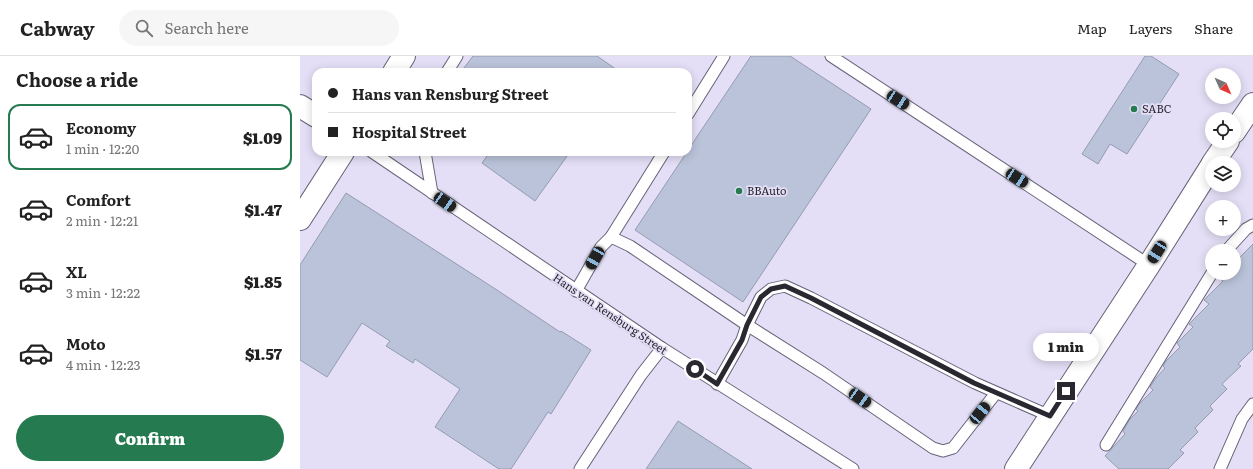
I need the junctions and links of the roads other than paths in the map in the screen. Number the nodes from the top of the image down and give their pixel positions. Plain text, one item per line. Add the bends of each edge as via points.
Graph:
1 (404, 56) edge
2 (457, 56) edge
3 (724, 56) edge
4 (831, 56) edge
5 (396, 68) edge
6 (450, 68) edge
7 (1253, 104) edge
8 (300, 106) edge
9 (692, 108) edge
10 (312, 114) edge
11 (1241, 122) edge
12 (340, 156) edge
13 (378, 156) edge
14 (426, 156) edge
15 (662, 156) edge
16 (1205, 177) edge
17 (432, 193) junction
18 (300, 219) edge
19 (1253, 225) edge
20 (611, 237) junction
21 (1232, 244) edge
22 (1149, 265) junction
23 (1208, 280) edge
24 (576, 291) junction
25 (747, 325) junction
26 (662, 348) junction
27 (717, 384) junction
28 (996, 393) junction
29 (1253, 404) edge
30 (1050, 416) junction
31 (1106, 445) dead end
32 (580, 469) edge
33 (853, 469) edge
34 (1016, 469) edge
35 (1220, 469) edge

1 - 5 street
2 - 6 lane
3 - 9 lane
4 - 22 lane
7 - 11 street
8 - 10 street
12 - 18 street
13 - 17 lane, Hans van Rensburg Street
14 - 17 lane
15 - 20 lane
16 - 22 street
17 - 24 lane, Hans van Rensburg Street
19 - 21 lane
20 - 24 lane via 601,247
20 - 25 lane via 630,246
22 - 30 street
23 - 31 lane
24 - 26 lane, Hans van Rensburg Street
25 - 27 lane via 742,340
25 - 28 lane via 761,297 771,289 785,286
25 - 28 lane via 933,448 943,451 953,448
26 - 27 lane, Hans van Rensburg Street
26 - 32 lane via 641,375
27 - 33 lane, Hans van Rensburg Street
28 - 30 lane
29 - 35 lane via 1242,419
30 - 34 street

